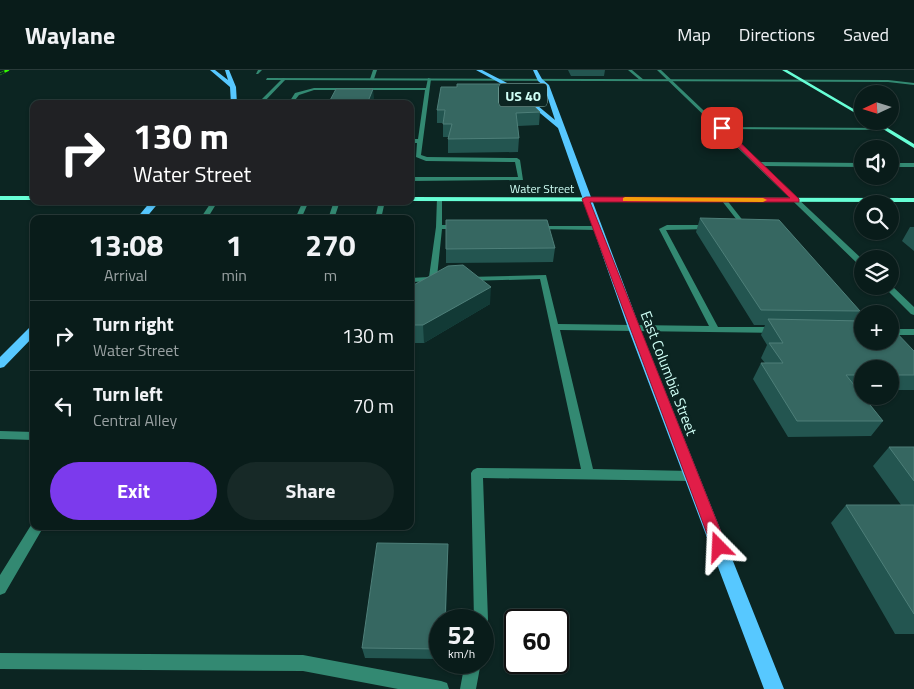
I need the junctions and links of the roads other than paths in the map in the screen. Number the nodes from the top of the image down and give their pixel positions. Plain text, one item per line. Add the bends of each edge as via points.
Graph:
1 (212, 70) edge
2 (227, 70) edge
3 (375, 70) edge
4 (478, 70) edge
5 (535, 70) edge
6 (630, 70) edge
7 (659, 70) edge
8 (784, 70) edge
9 (267, 79) dead end
10 (284, 79) junction
11 (372, 79) junction
12 (429, 79) junction
13 (499, 79) junction
14 (540, 80) junction
15 (642, 80) junction
16 (670, 80) junction
17 (803, 81) junction
18 (914, 84) edge
19 (233, 87) junction
20 (427, 89) junction
21 (234, 100) edge
22 (263, 100) edge
23 (293, 100) edge
24 (854, 111) edge
25 (562, 128) junction
26 (722, 128) junction
27 (854, 130) edge
28 (886, 130) edge
29 (414, 141) edge
30 (420, 141) junction
31 (914, 146) edge
32 (414, 156) edge
33 (418, 156) junction
34 (759, 164) junction
35 (854, 165) edge
36 (899, 165) edge
37 (914, 165) edge
38 (414, 179) edge
39 (0, 198) edge
40 (30, 198) edge
41 (414, 199) edge
42 (438, 199) junction
43 (586, 199) junction
44 (724, 200) junction
45 (797, 200) junction
46 (914, 200) edge
47 (152, 205) edge
48 (144, 215) edge
49 (438, 227) junction
50 (468, 227) edge
51 (528, 228) edge
52 (597, 228) junction
53 (716, 228) edge
54 (736, 228) edge
55 (746, 228) junction
56 (754, 228) edge
57 (854, 255) edge
58 (433, 279) junction
59 (414, 280) edge
60 (896, 295) edge
61 (843, 302) edge
62 (914, 312) edge
63 (854, 314) edge
64 (555, 327) junction
65 (634, 328) junction
66 (715, 329) junction
67 (784, 330) edge
68 (899, 332) edge
69 (914, 332) edge
70 (30, 333) edge
71 (0, 364) edge
72 (0, 435) edge
73 (30, 436) edge
74 (588, 474) junction
75 (692, 476) junction
76 (36, 530) edge
77 (0, 588) edge
78 (482, 609) edge
79 (0, 661) edge
80 (471, 674) edge
81 (441, 689) edge
82 (468, 689) edge
83 (774, 689) edge

1 - 19 main road
2 - 19 main road
3 - 11 street
4 - 13 main road, US 40
5 - 14 main road, East Columbia Street
6 - 15 street
7 - 16 street
8 - 17 street
9 - 10 street
10 - 11 street
10 - 22 street
11 - 12 street
12 - 13 street
12 - 20 street
13 - 14 street
13 - 25 main road, US 40
14 - 15 street
14 - 25 main road, East Columbia Street via 546,85
15 - 16 street
16 - 17 street
16 - 26 street
17 - 18 street
17 - 24 street
19 - 21 main road
20 - 23 street via 314,90 297,94
20 - 30 street via 418,127
25 - 43 main road, East Columbia Street / US 40
26 - 27 street
26 - 34 street
28 - 31 street
29 - 30 street
30 - 33 street
32 - 33 street
33 - 38 street via 426,159 517,160 521,179
34 - 35 street
34 - 45 street
36 - 37 street
39 - 40 street
41 - 42 street, Water Street
42 - 43 street, Water Street
42 - 49 street
43 - 44 street, Water Street
43 - 52 main road, East Columbia Street / US 40
44 - 45 street, Water Street
44 - 55 street
45 - 46 street, Water Street
45 - 57 street
47 - 48 main road
49 - 50 street
49 - 58 street
51 - 52 street
52 - 65 main road, East Columbia Street / US 40
53 - 66 street via 662,229
54 - 55 street
55 - 56 street
58 - 59 street
58 - 64 street via 543,277
60 - 62 street
61 - 63 street
64 - 65 street
64 - 74 street
65 - 66 street
65 - 75 main road, East Columbia Street / US 40
66 - 67 street
68 - 69 street
70 - 71 main road
72 - 73 street
74 - 75 street
74 - 78 street via 477,473
75 - 83 main road, East Columbia Street / US 40
76 - 77 street
79 - 81 street via 303,663
80 - 82 street

